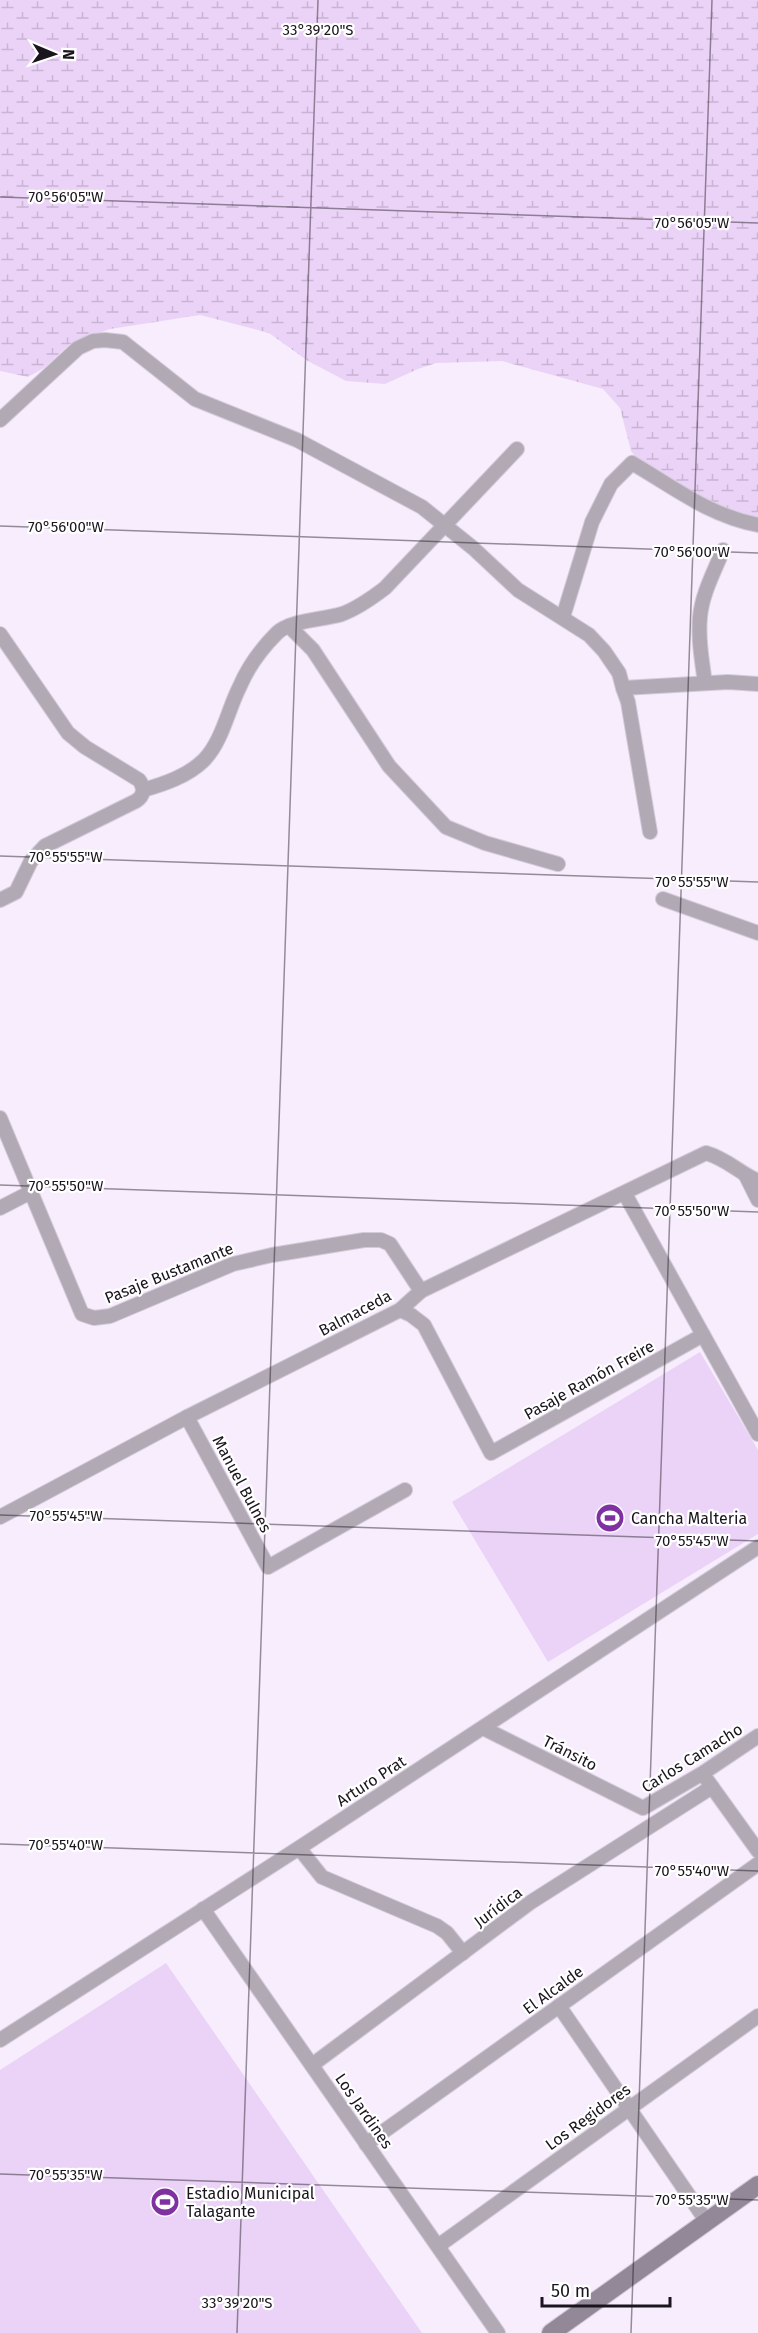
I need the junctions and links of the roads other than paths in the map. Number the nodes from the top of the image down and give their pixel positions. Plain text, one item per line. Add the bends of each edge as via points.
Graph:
1 (0, 420) edge
2 (518, 449) dead end
3 (445, 524) junction
4 (758, 525) edge
5 (723, 550) dead end
6 (564, 617) junction
7 (289, 626) junction
8 (0, 634) edge
9 (705, 683) junction
10 (758, 684) edge
11 (623, 688) junction
12 (143, 790) junction
13 (650, 832) dead end
14 (558, 864) dead end
15 (663, 899) dead end
16 (0, 900) edge
17 (758, 933) edge
18 (0, 1118) edge
19 (752, 1179) edge
20 (31, 1192) junction
21 (624, 1194) junction
22 (758, 1200) edge
23 (0, 1208) edge
24 (421, 1291) junction
25 (400, 1310) junction
26 (703, 1335) junction
27 (187, 1417) junction
28 (758, 1434) edge
29 (405, 1490) dead end
30 (0, 1517) edge
31 (758, 1546) edge
32 (483, 1728) junction
33 (758, 1736) edge
34 (703, 1773) junction
35 (712, 1787) junction
36 (643, 1808) joint
37 (299, 1848) junction
38 (758, 1851) edge
39 (758, 1864) edge
40 (203, 1909) junction
41 (463, 1953) junction
42 (559, 2006) junction
43 (758, 2016) edge
44 (0, 2040) edge
45 (312, 2065) junction
46 (628, 2108) junction
47 (366, 2144) junction
48 (757, 2186) edge
49 (707, 2222) junction
50 (438, 2246) junction
51 (498, 2333) edge
52 (551, 2333) edge

1 - 3 street via 78,348 99,340 123,342 195,399 297,440 422,507
2 - 3 street
3 - 6 street via 519,590
3 - 7 street via 371,599 343,613
4 - 6 street via 707,509 632,463 611,484 592,522
5 - 9 street via 700,615
6 - 11 street via 604,651 619,673
7 - 12 street via 279,630 250,667 205,759 165,784
7 - 14 street via 313,650 389,766 446,827
8 - 12 street via 68,733 139,780
9 - 10 street
9 - 11 street
11 - 13 street
12 - 16 street via 136,801 45,846 31,861 16,892
15 - 17 street
18 - 20 street
19 - 21 street, Balmaceda via 720,1157 706,1153
19 - 22 street
20 - 23 street
20 - 24 street, Pasaje Bustamante via 82,1314 94,1318 110,1316 254,1258 364,1240 390,1244
21 - 24 street, Balmaceda
21 - 26 street
24 - 25 street, Balmaceda
25 - 26 street, Pasaje Ramón Freire via 424,1325 491,1453
25 - 27 street, Balmaceda
26 - 28 street
27 - 29 street, Manuel Bulnes via 268,1567
27 - 30 street, Balmaceda
31 - 32 street, Arturo Prat
32 - 36 street, Tránsito
32 - 37 street, Arturo Prat
33 - 34 street, Carlos Camacho
34 - 35 street
34 - 36 street, Carlos Camacho
35 - 38 street
35 - 41 street, Jurídica via 546,1892
37 - 40 street, Arturo Prat
37 - 41 street via 322,1877 438,1926
39 - 42 street, El Alcalde
40 - 44 street, Arturo Prat
40 - 45 street, Los Jardines
41 - 45 street, Jurídica
42 - 46 street
42 - 47 street, El Alcalde
43 - 46 street, Los Regidores
45 - 47 street, Los Jardines
46 - 49 street
46 - 50 street, Los Regidores
47 - 50 street, Los Jardines
48 - 49 street
49 - 52 street
50 - 51 street, Los Jardines

